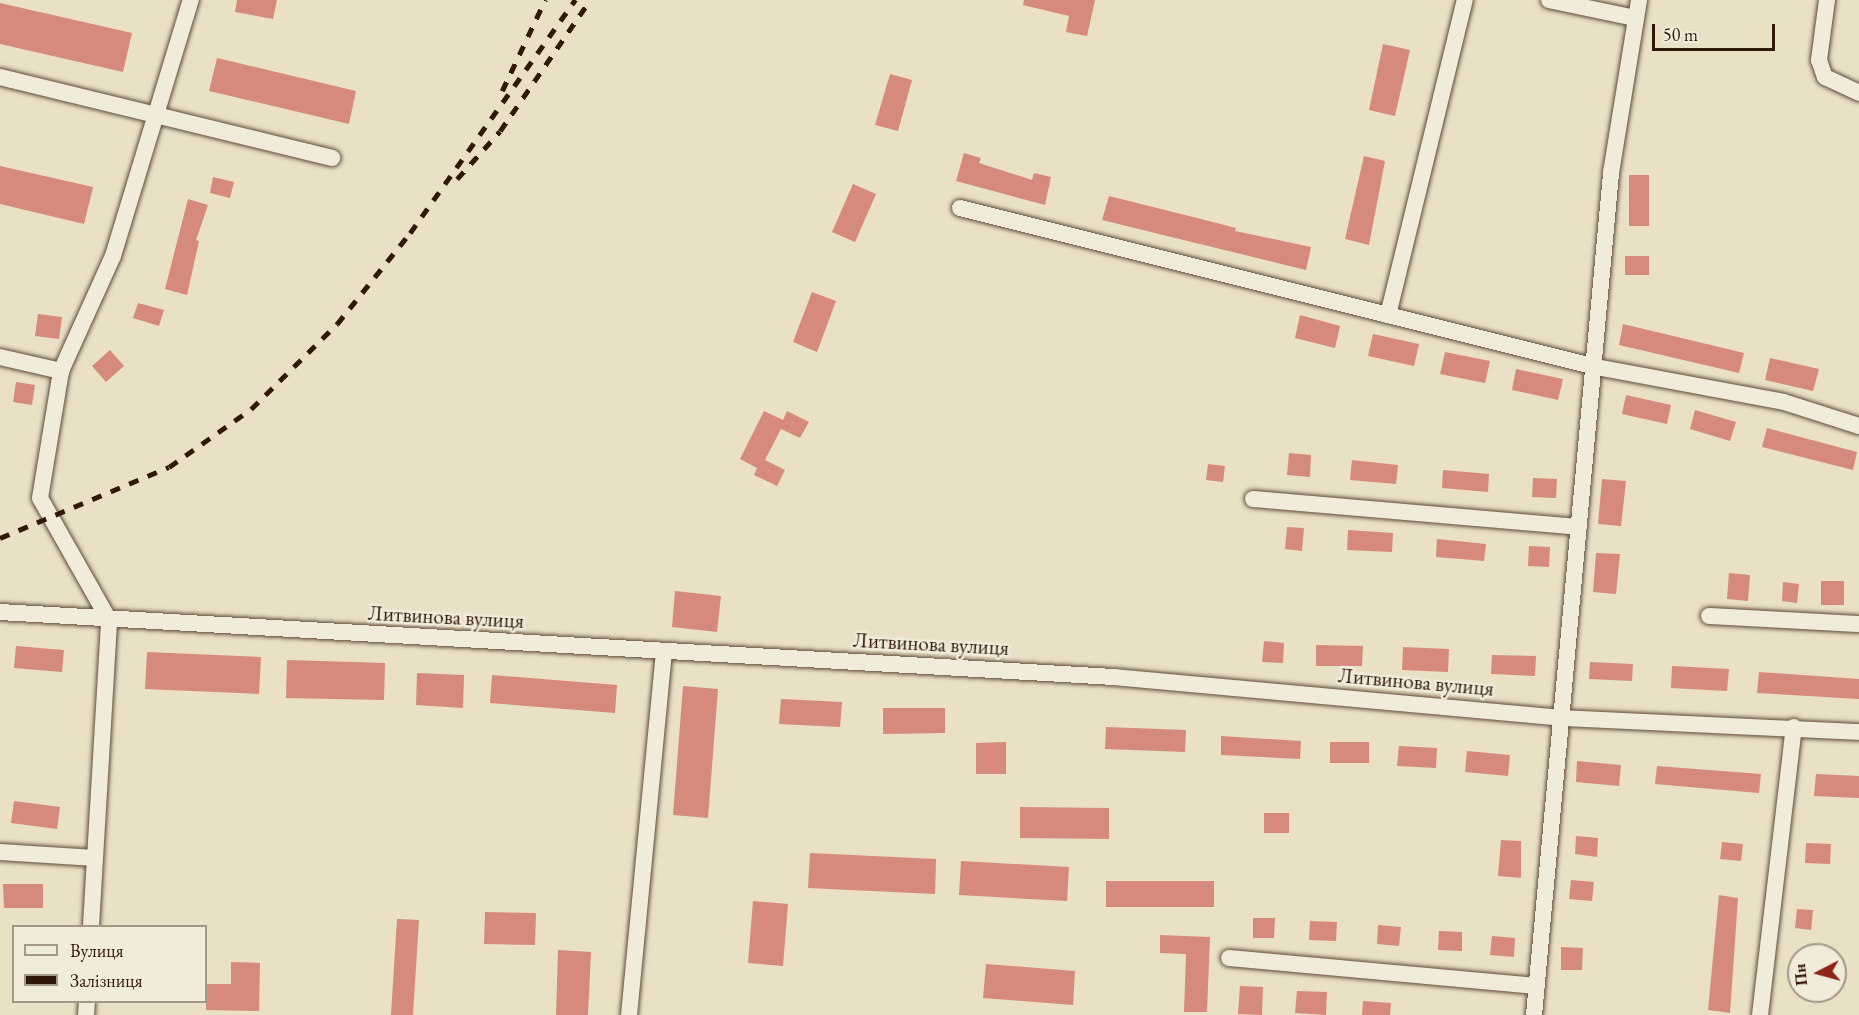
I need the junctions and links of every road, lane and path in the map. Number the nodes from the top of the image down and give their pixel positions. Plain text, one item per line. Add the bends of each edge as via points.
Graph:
1 (190, 0) edge
2 (1465, 0) edge
3 (1549, 0) edge
4 (1639, 0) edge
5 (1827, 0) edge
6 (1635, 18) junction
7 (0, 77) edge
8 (1859, 93) edge
9 (157, 116) junction
10 (332, 158) dead end
11 (960, 208) dead end
12 (1388, 315) junction
13 (0, 357) edge
14 (1596, 367) junction
15 (61, 371) junction
16 (1859, 426) edge
17 (1253, 499) dead end
18 (1579, 527) junction
19 (0, 612) edge
20 (1710, 616) dead end
21 (109, 620) junction
22 (1859, 624) edge
23 (664, 652) junction
24 (1562, 718) junction
25 (1794, 727) junction
26 (1859, 732) edge
27 (0, 852) edge
28 (95, 858) junction
29 (91, 925) edge
30 (1229, 958) dead end
31 (1537, 986) junction
32 (629, 1015) edge
33 (1534, 1015) edge
34 (1760, 1015) edge

1 - 9 street
2 - 12 street
3 - 6 street
4 - 6 street
5 - 8 street via 1819,60 1825,77
6 - 14 street via 1611,173
7 - 9 street
9 - 10 street
9 - 15 street via 113,256
11 - 12 street
12 - 14 street
13 - 15 street
14 - 16 street via 1784,402
14 - 18 street
15 - 21 street via 40,498
17 - 18 street
18 - 24 street
19 - 21 street, Литвинова вулиця
20 - 22 street
21 - 23 street, Литвинова вулиця
21 - 28 street
23 - 24 street, Литвинова вулиця via 1113,677
23 - 32 street
24 - 25 street, Литвинова вулиця
24 - 31 street
25 - 26 street, Литвинова вулиця
25 - 34 street
27 - 28 street
28 - 29 street
30 - 31 street
31 - 33 street

